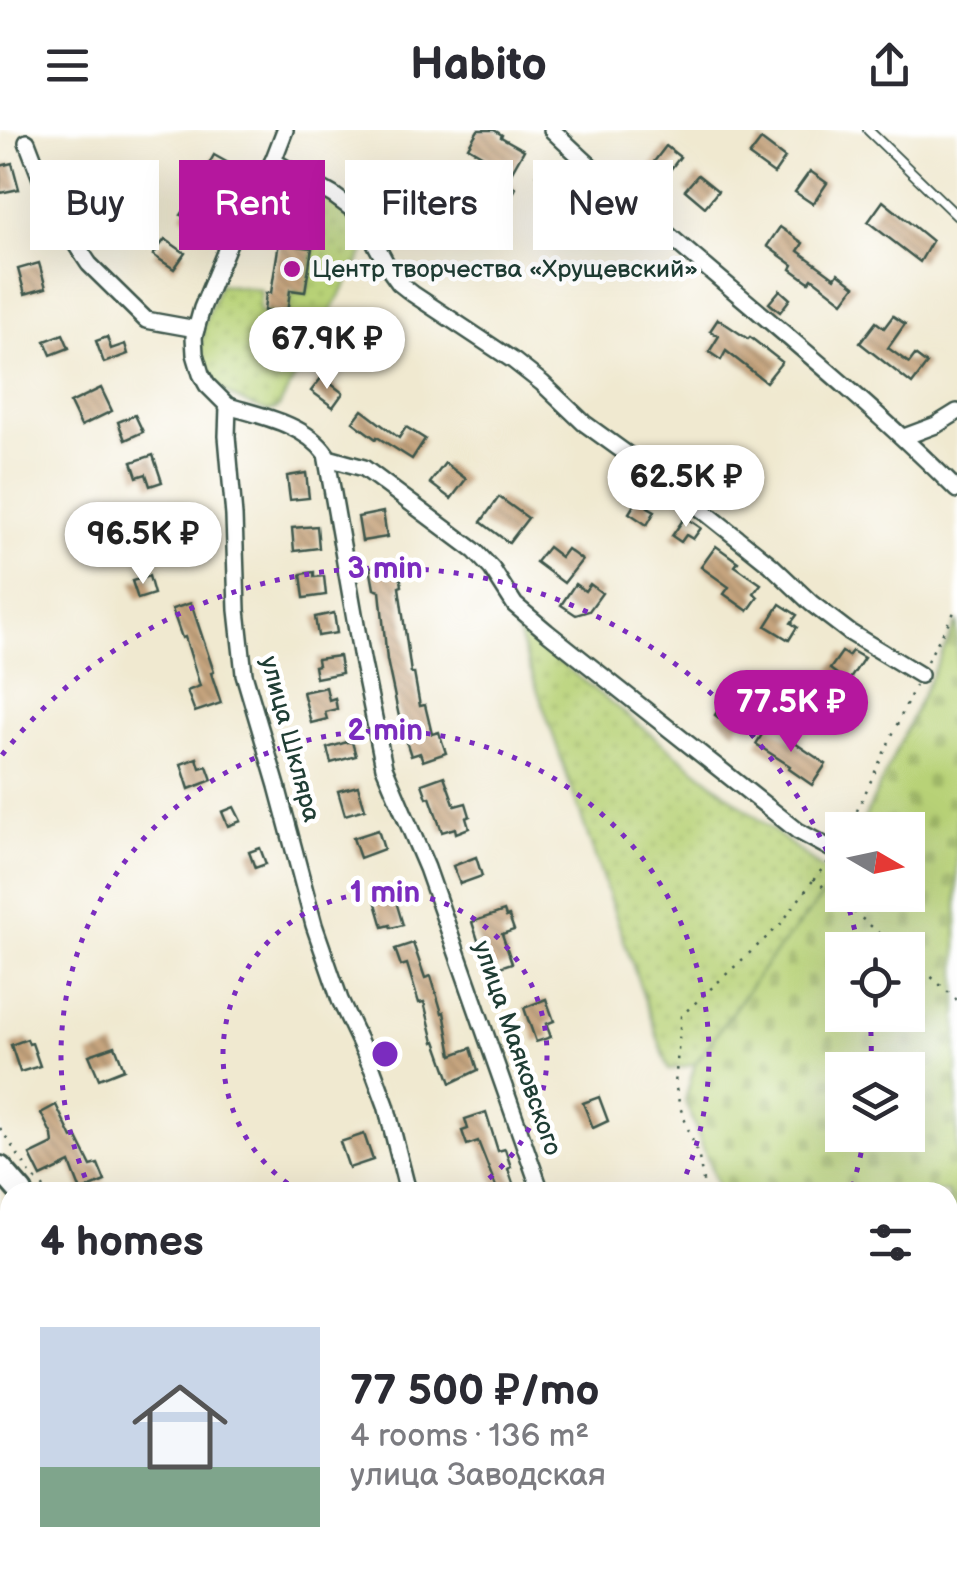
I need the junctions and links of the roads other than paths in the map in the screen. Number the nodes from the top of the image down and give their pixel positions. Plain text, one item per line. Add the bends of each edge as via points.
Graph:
1 (284, 130) edge
2 (552, 130) edge
3 (868, 130) edge
4 (26, 142) dead end
5 (273, 160) edge
6 (325, 191) edge
7 (957, 216) edge
8 (227, 250) edge
9 (196, 329) junction
10 (228, 406) junction
11 (957, 412) edge
12 (904, 437) junction
13 (328, 458) junction
14 (957, 490) edge
15 (920, 675) road end
16 (825, 846) edge
17 (405, 1182) edge
18 (537, 1182) edge

1 - 5 street
2 - 12 street
3 - 7 lane
4 - 9 street via 52,210 89,264 146,320
6 - 15 street via 360,215 388,270 413,294 514,361 849,632
8 - 9 street
9 - 10 street via 201,374
10 - 13 street via 292,427
10 - 17 street, улица Шкляра via 244,674 314,925 386,1105
11 - 12 street
12 - 14 street
13 - 16 street via 364,468 474,551 515,606 798,831
13 - 18 street, улица Маяковского via 384,767 427,868

